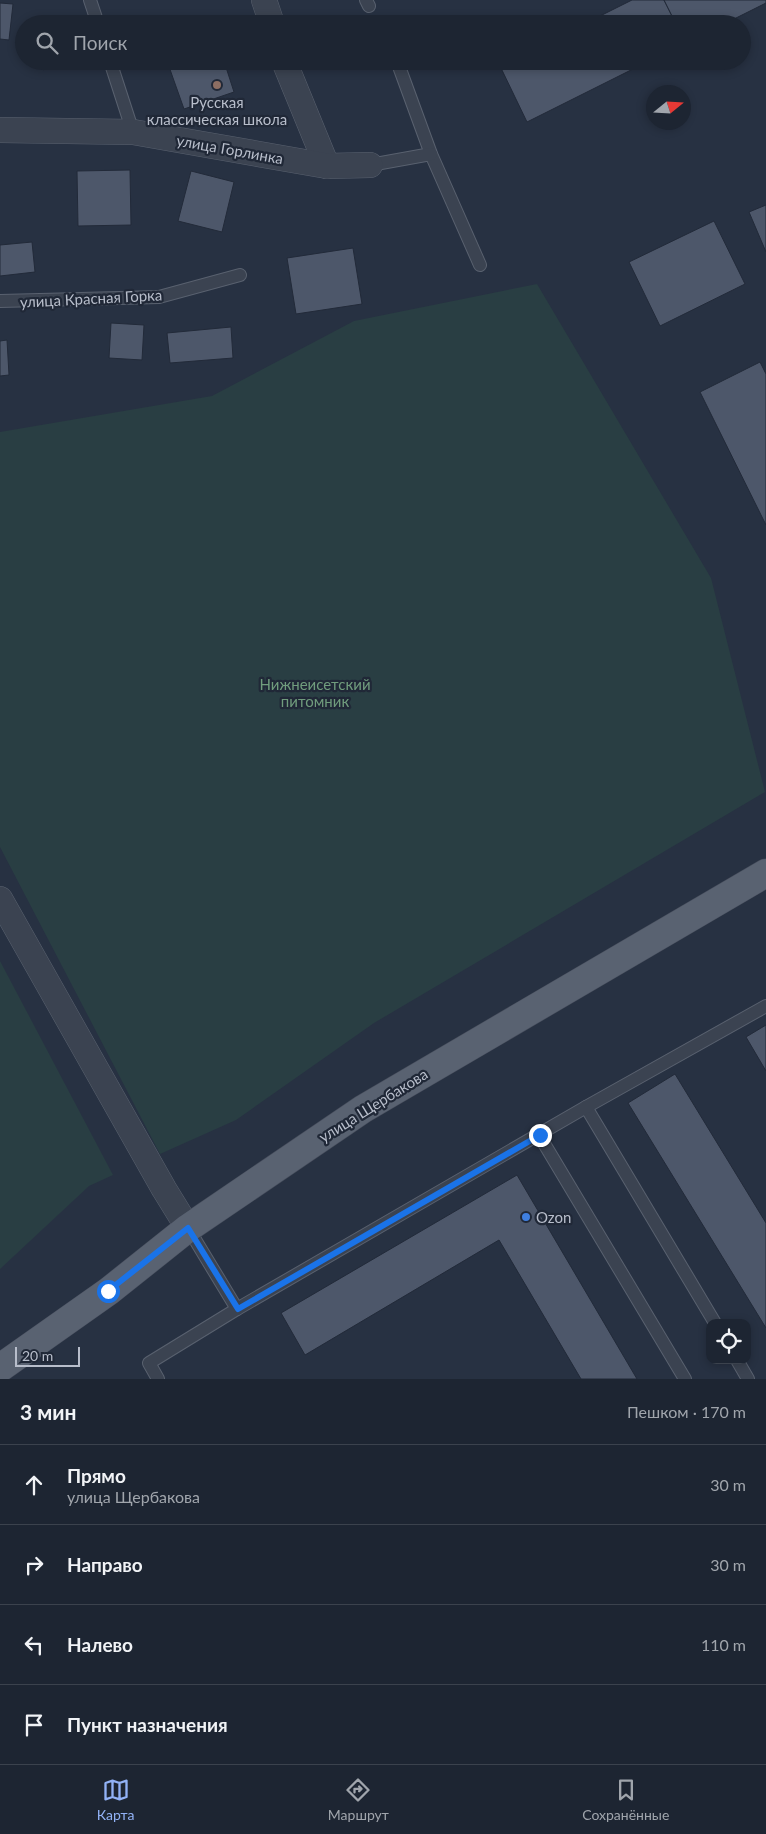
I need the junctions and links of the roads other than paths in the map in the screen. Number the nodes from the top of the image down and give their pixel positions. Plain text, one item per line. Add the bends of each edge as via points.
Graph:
1 (90, 0) edge
2 (264, 0) edge
3 (95, 15) edge
4 (269, 15) edge
5 (113, 70) edge
6 (287, 70) edge
7 (400, 70) edge
8 (0, 130) edge
9 (133, 132) junction
10 (431, 154) junction
11 (370, 165) joint
12 (327, 166) junction
13 (480, 265) dead end
14 (240, 275) dead end
15 (0, 301) edge
16 (766, 872) edge
17 (0, 899) edge
18 (766, 1006) edge
19 (586, 1107) junction
20 (540, 1135) junction
21 (188, 1228) junction
22 (238, 1309) junction
23 (713, 1319) edge
24 (739, 1364) edge
25 (0, 1368) edge
26 (158, 1379) edge
27 (685, 1379) edge
28 (748, 1379) edge

1 - 3 lane
2 - 4 street
5 - 9 lane
6 - 12 street
7 - 10 lane
8 - 9 street, улица Горлинка
9 - 12 street, улица Горлинка
10 - 11 lane
10 - 13 lane
11 - 12 street, улица Горлинка
14 - 15 lane, улица Красная Горка via 159,297
16 - 21 main road, улица Щербакова via 363,1109
17 - 21 street
18 - 19 lane
19 - 20 lane
19 - 23 lane
20 - 22 lane
20 - 27 lane
21 - 22 lane
21 - 25 main road, улица Щербакова via 108,1291
22 - 26 lane via 149,1363
24 - 28 lane

